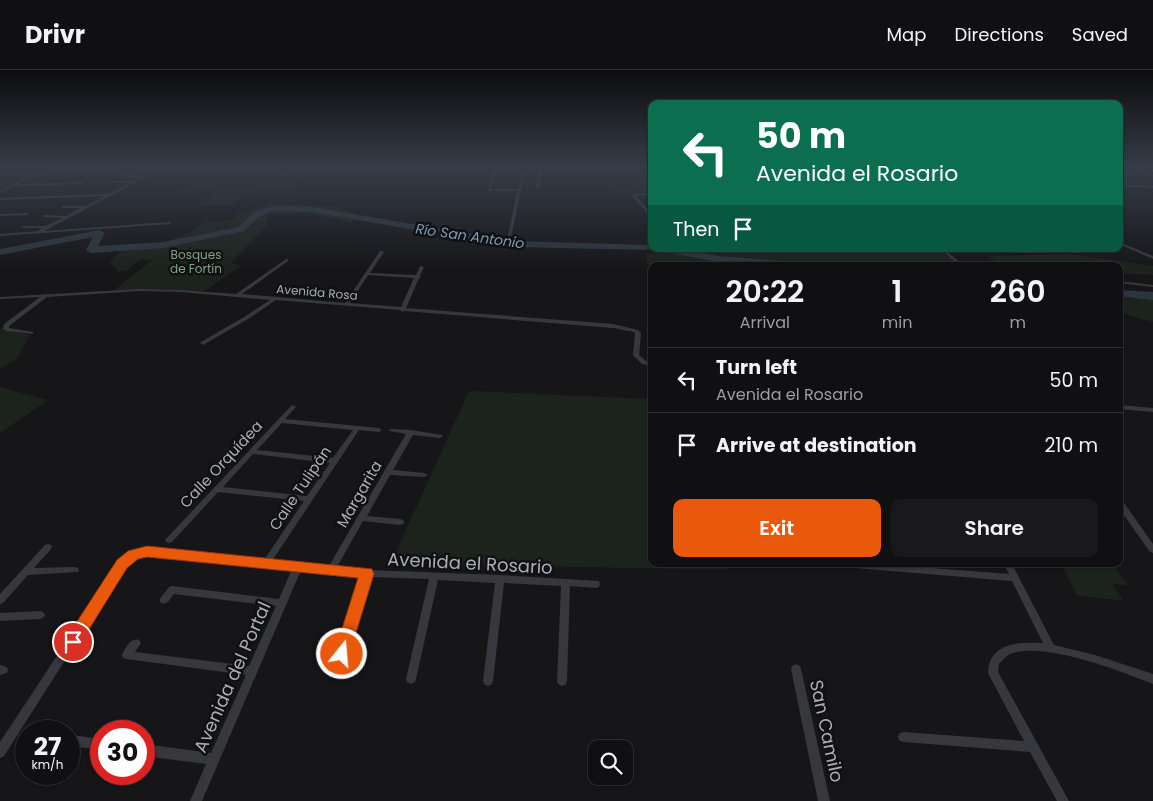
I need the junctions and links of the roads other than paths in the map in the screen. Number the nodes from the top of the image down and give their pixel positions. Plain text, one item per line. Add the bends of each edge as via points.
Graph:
1 (98, 201) edge
2 (517, 201) edge
3 (640, 201) edge
4 (63, 207) dead end
5 (86, 207) junction
6 (26, 214) dead end
7 (0, 215) edge
8 (648, 215) edge
9 (44, 216) dead end
10 (67, 217) junction
11 (169, 223) dead end
12 (23, 227) dead end
13 (48, 227) junction
14 (35, 233) junction
15 (0, 235) edge
16 (510, 236) dead end
17 (1123, 245) edge
18 (382, 252) dead end
19 (946, 252) edge
20 (1153, 258) edge
21 (286, 260) dead end
22 (957, 262) edge
23 (422, 267) dead end
24 (367, 274) junction
25 (419, 277) junction
26 (1123, 282) edge
27 (1153, 286) edge
28 (238, 295) junction
29 (46, 296) junction
30 (1, 299) edge
31 (274, 299) junction
32 (346, 305) junction
33 (402, 310) junction
34 (31, 333) dead end
35 (203, 343) dead end
36 (648, 363) edge
37 (293, 407) dead end
38 (1123, 407) edge
39 (1153, 410) edge
40 (281, 421) junction
41 (357, 428) junction
42 (379, 430) dead end
43 (392, 430) dead end
44 (411, 432) junction
45 (440, 436) dead end
46 (252, 452) junction
47 (335, 461) junction
48 (388, 472) junction
49 (424, 475) dead end
50 (217, 489) junction
51 (309, 499) junction
52 (1123, 508) edge
53 (361, 518) junction
54 (400, 522) dead end
55 (169, 540) dead end
56 (48, 547) dead end
57 (1153, 550) edge
58 (266, 563) junction
59 (298, 566) junction
60 (880, 567) edge
61 (1010, 567) edge
62 (75, 570) dead end
63 (331, 570) junction
64 (26, 572) junction
65 (367, 574) junction
66 (434, 576) junction
67 (1015, 578) junction
68 (500, 579) junction
69 (566, 584) junction
70 (596, 584) dead end
71 (0, 600) edge
72 (164, 600) dead end
73 (282, 603) junction
74 (40, 615) dead end
75 (0, 617) edge
76 (136, 643) dead end
77 (1051, 649) junction
78 (796, 669) dead end
79 (337, 670) dead end
80 (252, 671) junction
81 (411, 679) dead end
82 (1153, 679) edge
83 (488, 681) dead end
84 (562, 681) dead end
85 (904, 737) dead end
86 (1034, 747) junction
87 (155, 751) edge
88 (0, 752) edge
89 (214, 758) junction
90 (196, 801) edge
91 (824, 801) edge
92 (1063, 801) edge

1 - 5 street
2 - 16 street
3 - 8 street
4 - 5 street
5 - 10 street
6 - 7 street
9 - 10 street
10 - 13 street
11 - 14 street
12 - 13 street
13 - 14 street
14 - 15 street
17 - 20 street
18 - 24 street
19 - 22 street
21 - 28 street
23 - 25 street
24 - 25 street
24 - 32 street
25 - 33 street
26 - 27 street
28 - 29 street, Avenida Rosa via 140,290
28 - 31 street, Avenida Rosa
29 - 30 street, Avenida Rosa
29 - 34 street via 6,325 6,329
31 - 32 street, Avenida Rosa
31 - 35 street
32 - 33 street, Avenida Rosa
33 - 36 street, Avenida Rosa via 633,329 638,333 636,355
37 - 40 street, Calle Orquídea
38 - 39 street
40 - 41 street
40 - 46 street, Calle Orquídea
41 - 42 street
41 - 47 street, Calle Tulipán
43 - 44 street
44 - 45 street
44 - 48 street, Margarita
46 - 47 street
46 - 50 street, Calle Orquídea
47 - 51 street, Calle Tulipán
48 - 49 street
48 - 53 street, Margarita
50 - 51 street
50 - 55 street, Calle Orquídea
51 - 58 street, Calle Tulipán
52 - 57 street
53 - 54 street
53 - 63 street, Margarita
56 - 64 street
58 - 59 street, Avenida el Rosario
58 - 88 street, Avenida el Rosario via 147,552 133,555 122,564
59 - 63 street, Avenida el Rosario
59 - 73 street, Avenida del Portal
60 - 67 street
61 - 67 street
62 - 64 street
63 - 65 street, Avenida el Rosario
64 - 71 street
65 - 66 street, Avenida el Rosario
65 - 79 street
66 - 68 street, Avenida el Rosario
66 - 81 street
67 - 77 street
68 - 69 street, Avenida el Rosario
68 - 83 street
69 - 70 street, Avenida el Rosario
69 - 84 street
72 - 73 street via 172,590
73 - 80 street, Avenida del Portal
74 - 75 street
76 - 80 street via 127,655
77 - 82 street via 1091,658
77 - 86 street via 1014,648 995,660 992,673
78 - 91 street, San Camilo
80 - 89 street, Avenida del Portal
85 - 86 street
86 - 92 street
87 - 89 street
89 - 90 street, Avenida del Portal

